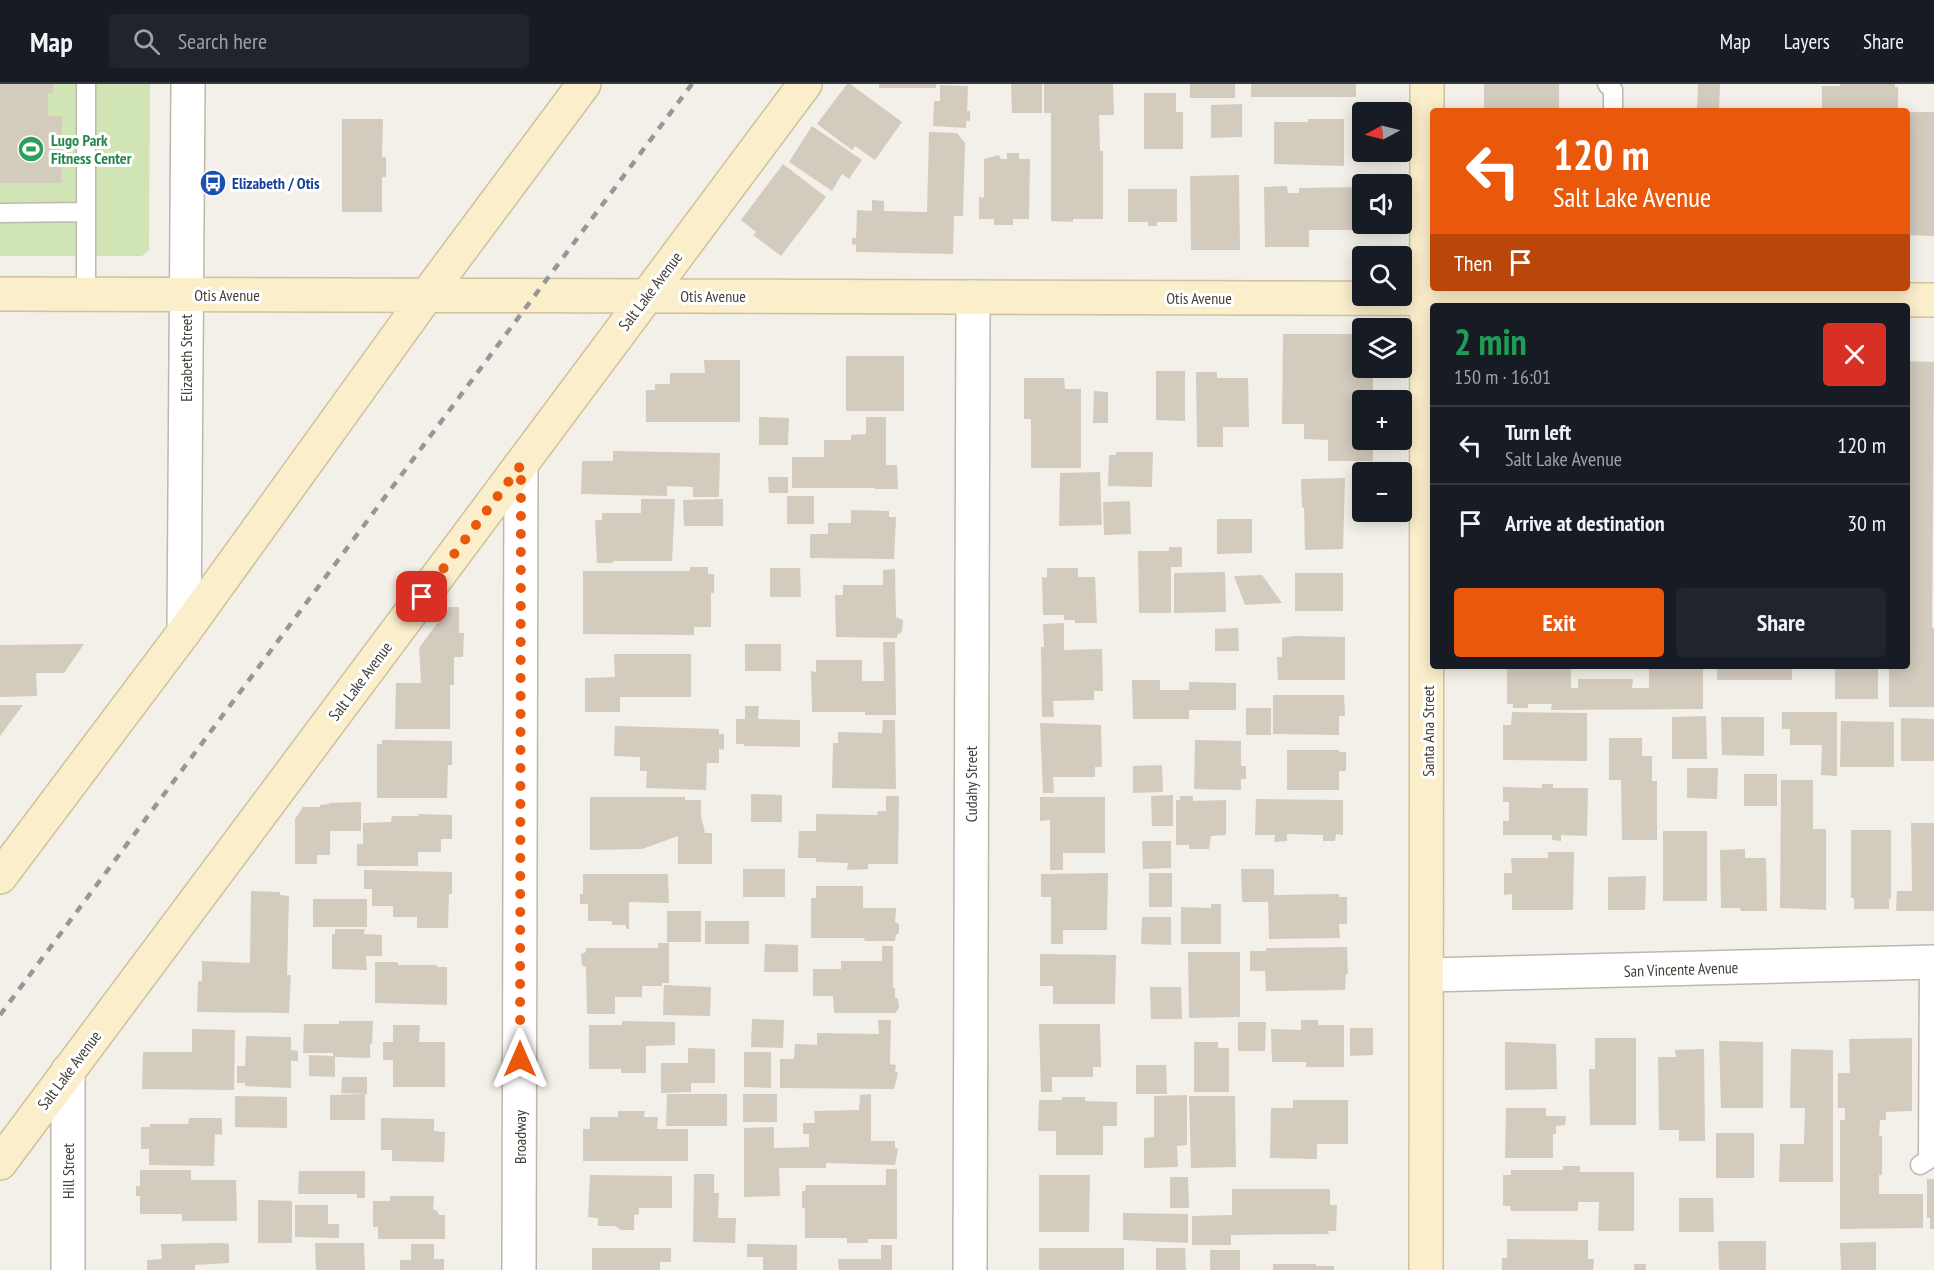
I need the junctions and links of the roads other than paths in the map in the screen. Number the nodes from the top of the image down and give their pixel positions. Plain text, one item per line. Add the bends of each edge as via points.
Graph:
1 (86, 84) edge
2 (188, 84) edge
3 (584, 84) edge
4 (805, 84) edge
5 (1427, 84) edge
6 (1607, 84) edge
7 (1613, 108) edge
8 (86, 212) junction
9 (0, 213) edge
10 (0, 294) edge
11 (86, 294) junction
12 (187, 295) junction
13 (427, 295) junction
14 (646, 296) junction
15 (973, 297) junction
16 (1616, 298) edge
17 (1426, 299) junction
18 (1934, 300) edge
19 (521, 465) junction
20 (184, 632) junction
21 (0, 877) edge
22 (1932, 962) edge
23 (1427, 975) junction
24 (68, 1071) junction
25 (0, 1163) edge
26 (1920, 1165) dead end
27 (68, 1270) edge
28 (519, 1270) edge
29 (970, 1270) edge
30 (1426, 1270) edge

1 - 8 lane
2 - 12 street, Elizabeth Street
3 - 13 street
4 - 14 street, Salt Lake Avenue
5 - 17 street, Santa Ana Street
6 - 7 lane via 1614,90
8 - 9 lane
8 - 11 lane
10 - 11 street, Otis Avenue
11 - 12 street, Otis Avenue
12 - 13 street, Otis Avenue
12 - 20 street, Elizabeth Street
13 - 14 street, Otis Avenue
13 - 20 street
14 - 15 street, Otis Avenue
14 - 19 street, Salt Lake Avenue
15 - 17 street, Otis Avenue
15 - 29 street, Cudahy Street
16 - 17 street, Otis Avenue
16 - 18 street, Otis Avenue
17 - 23 street, Santa Ana Street
19 - 24 street, Salt Lake Avenue
19 - 28 street, Broadway
20 - 21 street
22 - 23 street, San Vincente Avenue
22 - 26 lane via 1928,1160
23 - 30 street, Santa Ana Street
24 - 25 street, Salt Lake Avenue
24 - 27 street, Hill Street

